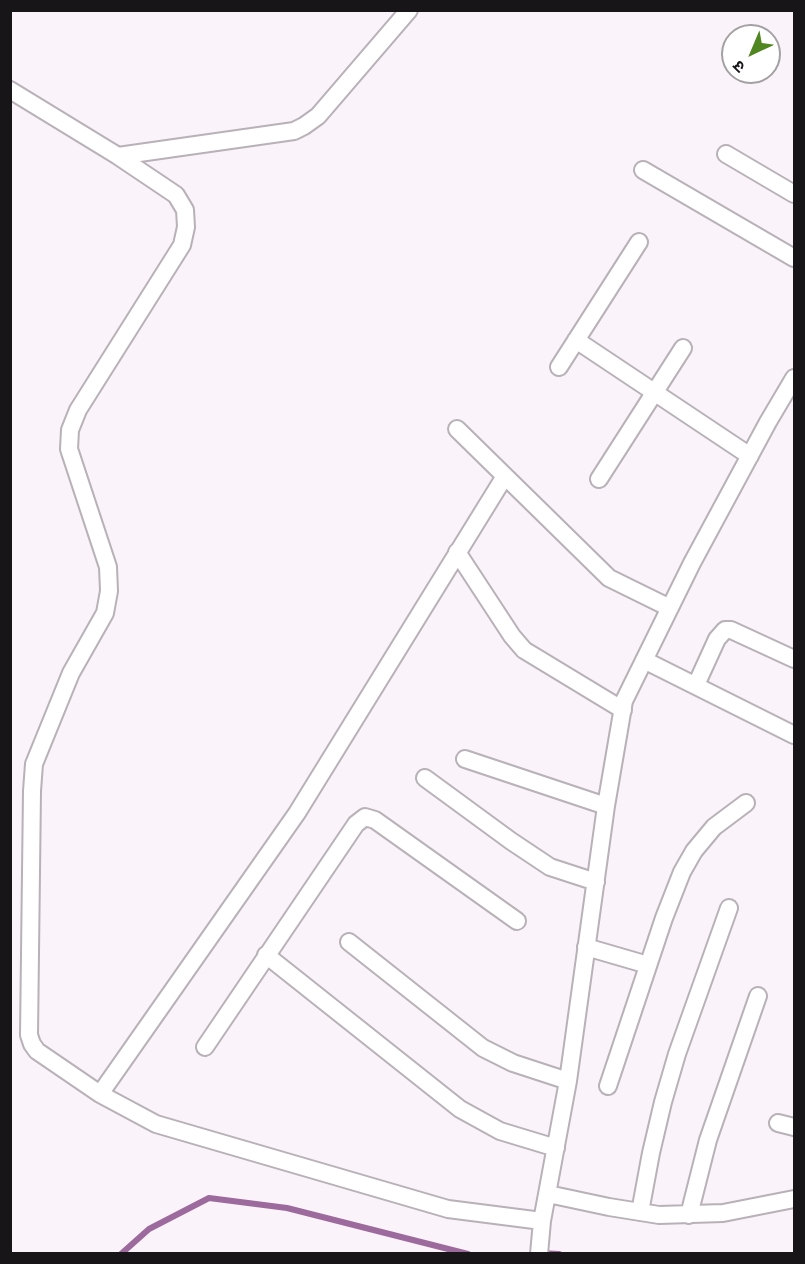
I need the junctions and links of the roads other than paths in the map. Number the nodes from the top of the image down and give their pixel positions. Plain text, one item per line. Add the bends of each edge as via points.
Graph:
1 (409, 10) edge
2 (10, 90) edge
3 (726, 154) dead end
4 (118, 156) junction
5 (643, 170) dead end
6 (795, 194) edge
7 (639, 242) dead end
8 (795, 258) edge
9 (576, 340) junction
10 (683, 348) dead end
11 (559, 367) dead end
12 (795, 378) edge
13 (656, 393) junction
14 (457, 429) dead end
15 (750, 456) junction
16 (505, 476) junction
17 (599, 478) dead end
18 (458, 552) junction
19 (670, 608) junction
20 (795, 659) edge
21 (644, 660) junction
22 (696, 685) junction
23 (623, 710) junction
24 (795, 735) edge
25 (465, 759) dead end
26 (425, 778) dead end
27 (746, 803) dead end
28 (606, 806) junction
29 (596, 882) junction
30 (729, 908) dead end
31 (517, 921) dead end
32 (349, 942) dead end
33 (586, 947) junction
34 (266, 955) junction
35 (648, 965) junction
36 (758, 996) dead end
37 (205, 1047) dead end
38 (568, 1081) junction
39 (608, 1086) dead end
40 (100, 1094) junction
41 (556, 1148) junction
42 (548, 1194) junction
43 (795, 1199) edge
44 (640, 1212) junction
45 (689, 1215) junction
46 (542, 1221) junction
47 (540, 1246) edge

1 - 4 street via 318,116 304,126 294,131
2 - 4 street
3 - 6 street
4 - 40 street via 176,195 186,210 186,227 182,245 78,410 70,430 69,449 108,567 110,591 105,612 71,673 34,764 32,790 29,1035 37,1051
5 - 8 street
7 - 9 street
9 - 11 street
9 - 13 street
10 - 13 street
12 - 15 street
13 - 15 street
13 - 17 street
14 - 16 street
15 - 19 street
16 - 18 street
16 - 19 street via 609,578
18 - 23 street via 524,650
18 - 40 street via 297,813
19 - 21 street
20 - 22 street via 725,630
21 - 22 street
21 - 23 street
22 - 24 street
23 - 28 street
25 - 28 street
26 - 29 street via 550,867
27 - 35 street via 714,827 694,851 682,872
28 - 29 street
29 - 33 street
30 - 44 street via 663,1102
31 - 34 street via 375,820 365,817 356,824
32 - 38 street via 483,1048 513,1064
33 - 35 street
33 - 38 street
34 - 37 street
34 - 41 street via 460,1109 500,1131
35 - 39 street
36 - 45 street via 708,1140
38 - 41 street
40 - 46 street via 170,1129 436,1206
41 - 42 street
42 - 44 street
42 - 46 street
43 - 45 street via 723,1214
44 - 45 street
46 - 47 street

